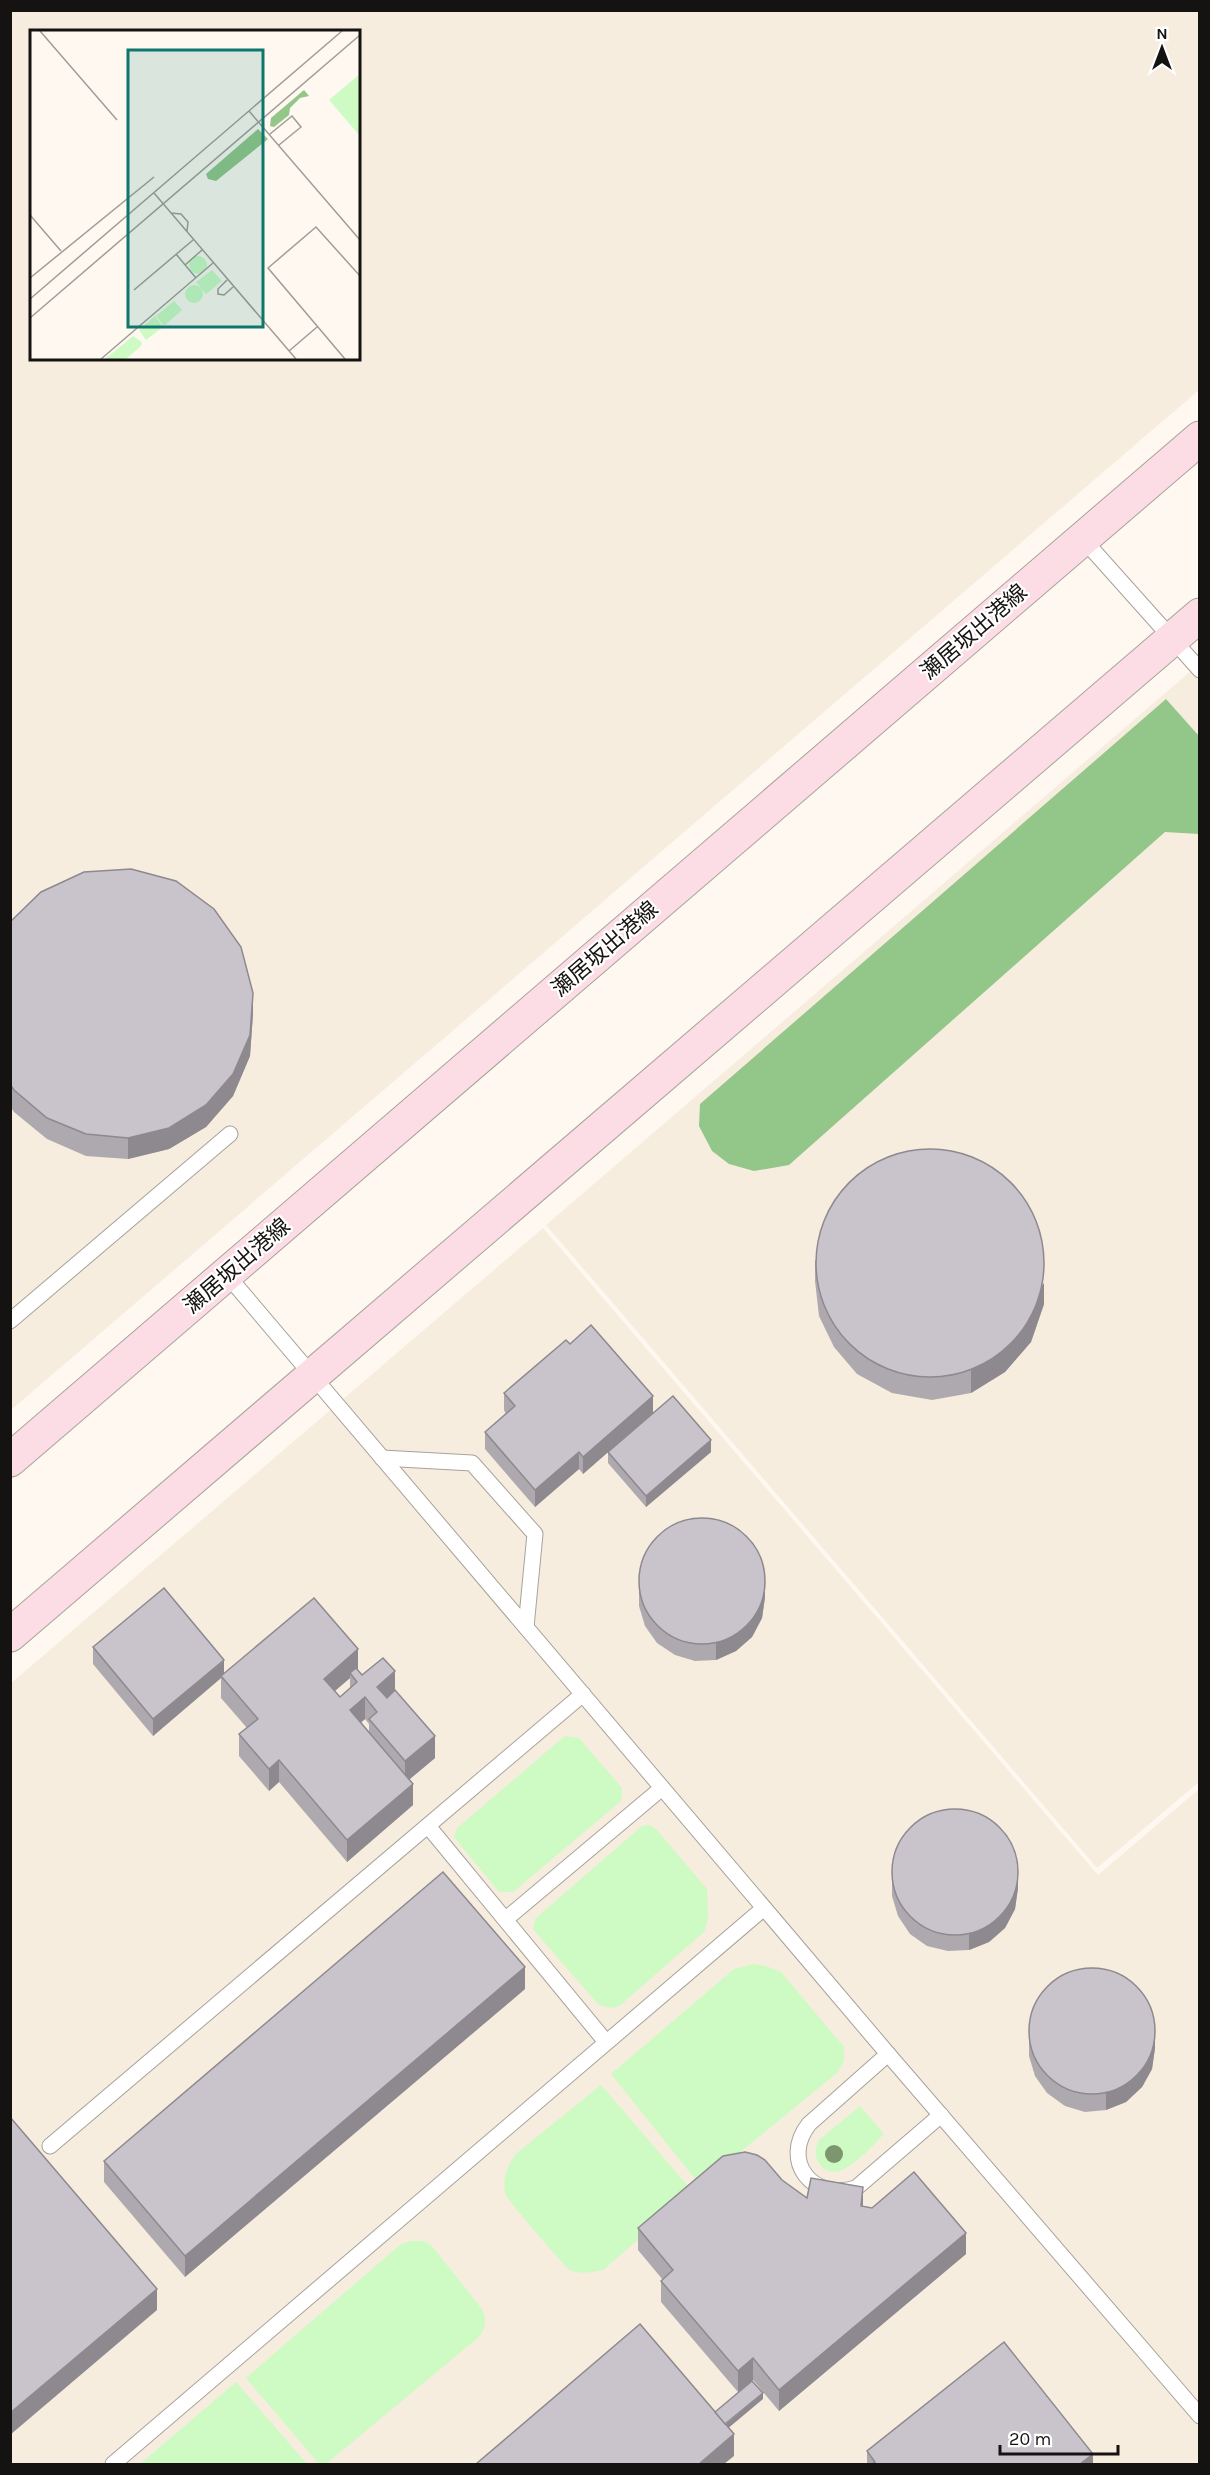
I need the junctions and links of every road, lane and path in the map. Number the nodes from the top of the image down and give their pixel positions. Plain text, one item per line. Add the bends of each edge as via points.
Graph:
1 (1200, 438) edge
2 (1083, 539) junction
3 (1200, 615) edge
4 (1172, 638) junction
5 (1200, 670) edge
6 (230, 1134) dead end
7 (227, 1275) junction
8 (10, 1321) edge
9 (313, 1376) junction
10 (382, 1458) junction
11 (10, 1460) edge
12 (526, 1628) junction
13 (10, 1635) edge
14 (583, 1694) junction
15 (662, 1788) junction
16 (428, 1826) junction
17 (764, 1908) junction
18 (506, 1919) junction
19 (606, 2042) junction
20 (888, 2054) junction
21 (941, 2115) junction
22 (50, 2146) dead end
23 (1200, 2416) edge
24 (113, 2464) edge

1 - 2 main road, 瀬居坂出港線
2 - 4 lane
2 - 7 main road, 瀬居坂出港線
3 - 4 main road
4 - 5 lane
4 - 9 main road
6 - 8 lane
7 - 9 lane
7 - 11 main road, 瀬居坂出港線
9 - 10 lane
9 - 13 main road
10 - 12 lane
10 - 12 lane via 472,1463 535,1534
12 - 14 lane
14 - 15 lane
14 - 16 lane
15 - 17 lane
15 - 18 lane
16 - 18 lane
16 - 22 lane
17 - 19 lane
17 - 20 lane
18 - 19 lane
19 - 24 lane
20 - 21 lane
20 - 21 lane via 801,2134 797,2153 808,2179 829,2191 856,2188
21 - 23 lane

